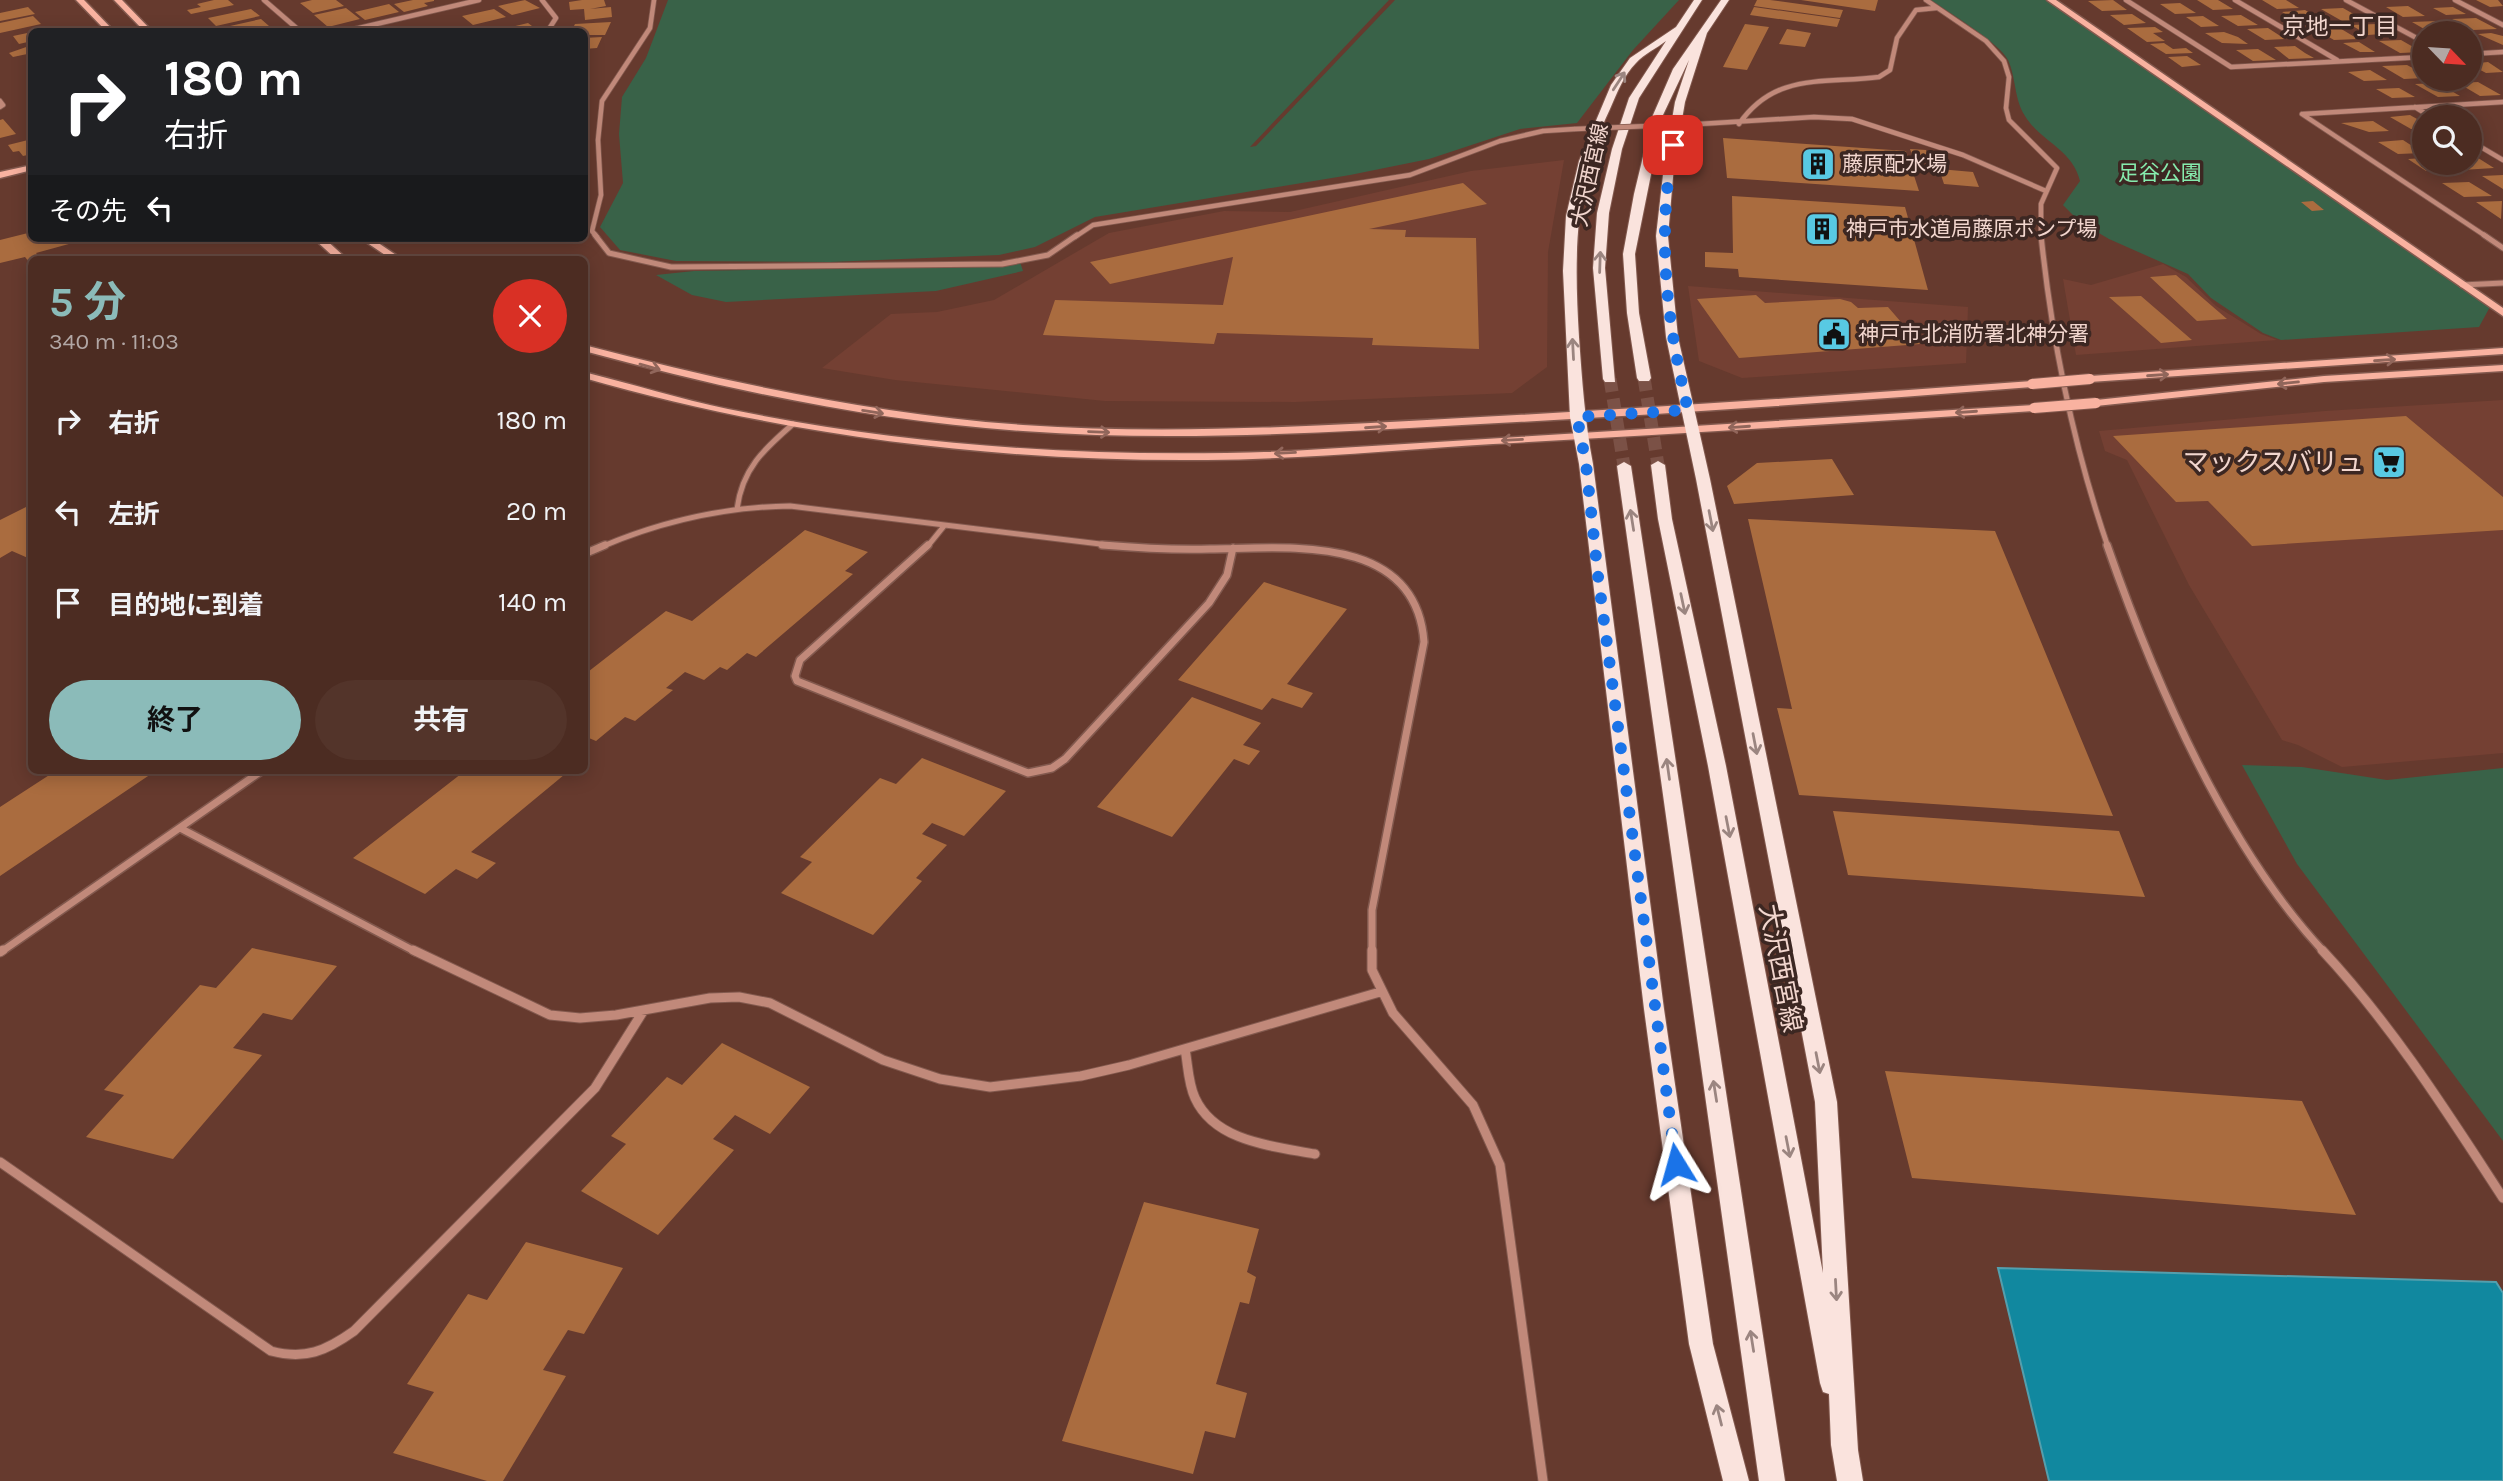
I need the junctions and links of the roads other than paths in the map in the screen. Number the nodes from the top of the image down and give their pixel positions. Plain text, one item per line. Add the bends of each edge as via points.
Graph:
1 (80, 0) edge
2 (118, 0) edge
3 (266, 0) edge
4 (479, 0) edge
5 (542, 0) edge
6 (654, 0) edge
7 (1698, 0) edge
8 (1725, 0) edge
9 (1926, 0) edge
10 (2051, 0) edge
11 (2126, 0) edge
12 (2235, 0) edge
13 (2346, 0) edge
14 (2455, 0) edge
15 (1936, 8) junction
16 (2503, 24) edge
17 (108, 28) edge
18 (146, 28) edge
19 (297, 28) edge
20 (359, 28) edge
21 (550, 28) edge
22 (1704, 28) junction
23 (1678, 29) junction
24 (2412, 36) edge
25 (2503, 52) edge
26 (2482, 53) edge
27 (2412, 58) edge
28 (2339, 61) junction
29 (0, 101) edge
30 (2503, 102) edge
31 (2450, 105) edge
32 (0, 107) edge
33 (2412, 107) edge
34 (1739, 124) junction
35 (2482, 148) edge
36 (2503, 160) edge
37 (28, 168) edge
38 (0, 175) edge
39 (2046, 191) junction
40 (323, 242) edge
41 (371, 242) edge
42 (2503, 248) edge
43 (339, 256) edge
44 (392, 256) edge
45 (2503, 283) edge
46 (2461, 285) junction
47 (2503, 313) edge
48 (588, 349) edge
49 (2503, 351) edge
50 (2503, 368) edge
51 (588, 376) edge
52 (1643, 378) tunnel mouth
53 (1611, 379) tunnel mouth
54 (1688, 410) junction
55 (793, 424) junction
56 (1578, 427) junction
57 (1691, 430) junction
58 (1658, 465) tunnel mouth
59 (1624, 466) tunnel mouth
60 (737, 509) junction
61 (944, 526) junction
62 (1233, 548) junction
63 (588, 552) edge
64 (257, 774) edge
65 (180, 828) junction
66 (0, 952) edge
67 (1380, 992) junction
68 (644, 1010) junction
69 (1185, 1049) junction
70 (1315, 1154) dead end
71 (0, 1162) edge
72 (2503, 1198) edge
73 (1845, 1453) junction
74 (1542, 1481) edge
75 (1736, 1481) edge
76 (1772, 1481) edge
77 (1850, 1481) edge

1 - 17 street
2 - 18 street
3 - 19 street
4 - 20 street
5 - 21 street via 556,18
6 - 34 street, bridge via 650,28 602,101 598,140 601,195 592,231 609,253 671,267 1002,264 1048,255 1093,225 1410,175 1512,137
7 - 23 main road, 大沢西宮線
8 - 22 main road
9 - 15 street
10 - 46 street
11 - 28 street via 2231,67
12 - 28 street
13 - 24 street
14 - 16 street
15 - 34 street via 1916,10 1890,50 1890,70 1879,77 1784,85 1764,94 1746,110
15 - 39 street via 1990,44 2004,59 2009,72 2009,120 2057,168 2057,179
22 - 52 main road via 1678,69 1658,115 1631,242 1633,313
22 - 54 main road via 1680,102 1662,236 1672,337
53 -> 23 main road, 大沢西宮線 via 1600,268 1603,213 1634,98
56 -> 23 main road via 1569,271 1572,216 1584,161 1616,85 1647,48
25 - 26 street
27 - 28 street
29 - 32 street
30 - 31 street
33 - 42 street via 2302,114
34 - 39 street via 1814,117 1852,120 1964,155
35 - 36 street
37 - 38 street
39 - 72 street via 2041,200 2043,255 2074,436 2099,520 2164,692 2238,838 2277,897 2410,1056
40 - 43 street
41 - 44 street
45 - 46 street
46 - 47 street
48 -> 56 street via 673,374 875,413 1052,431 1168,434
54 -> 49 street, bridge
50 -> 57 street, bridge via 2324,379 2034,408
51 - 55 street via 716,410
54 - 56 street
54 - 57 main road
56 -> 55 street via 1173,457 954,445
55 - 60 street via 745,470
56 - 57 street
75 -> 56 main road via 1701,1344
57 -> 73 main road via 1826,1102
58 -> 73 main road, 大沢西宮線
76 -> 59 main road
60 - 61 street via 826,507
60 - 63 street via 649,528
61 - 62 street via 1110,546
61 - 62 street via 919,556 800,660 795,676 797,681 1028,773 1052,768 1065,759 1192,621 1222,586
62 - 67 street via 1324,550 1367,563 1406,587 1423,623 1373,910 1372,970
64 - 65 street
65 - 66 street
65 - 68 street via 427,957 550,1015 580,1018
67 - 69 street
67 - 74 street via 1407,1031 1473,1105 1500,1165
68 - 69 street via 710,998 770,1003 883,1060 940,1079 990,1087 1081,1076
68 - 71 street via 595,1088 354,1331 332,1349 314,1355 295,1358 271,1351
69 - 70 street via 1194,1096 1203,1112 1224,1130
73 - 77 main road, 大沢西宮線

